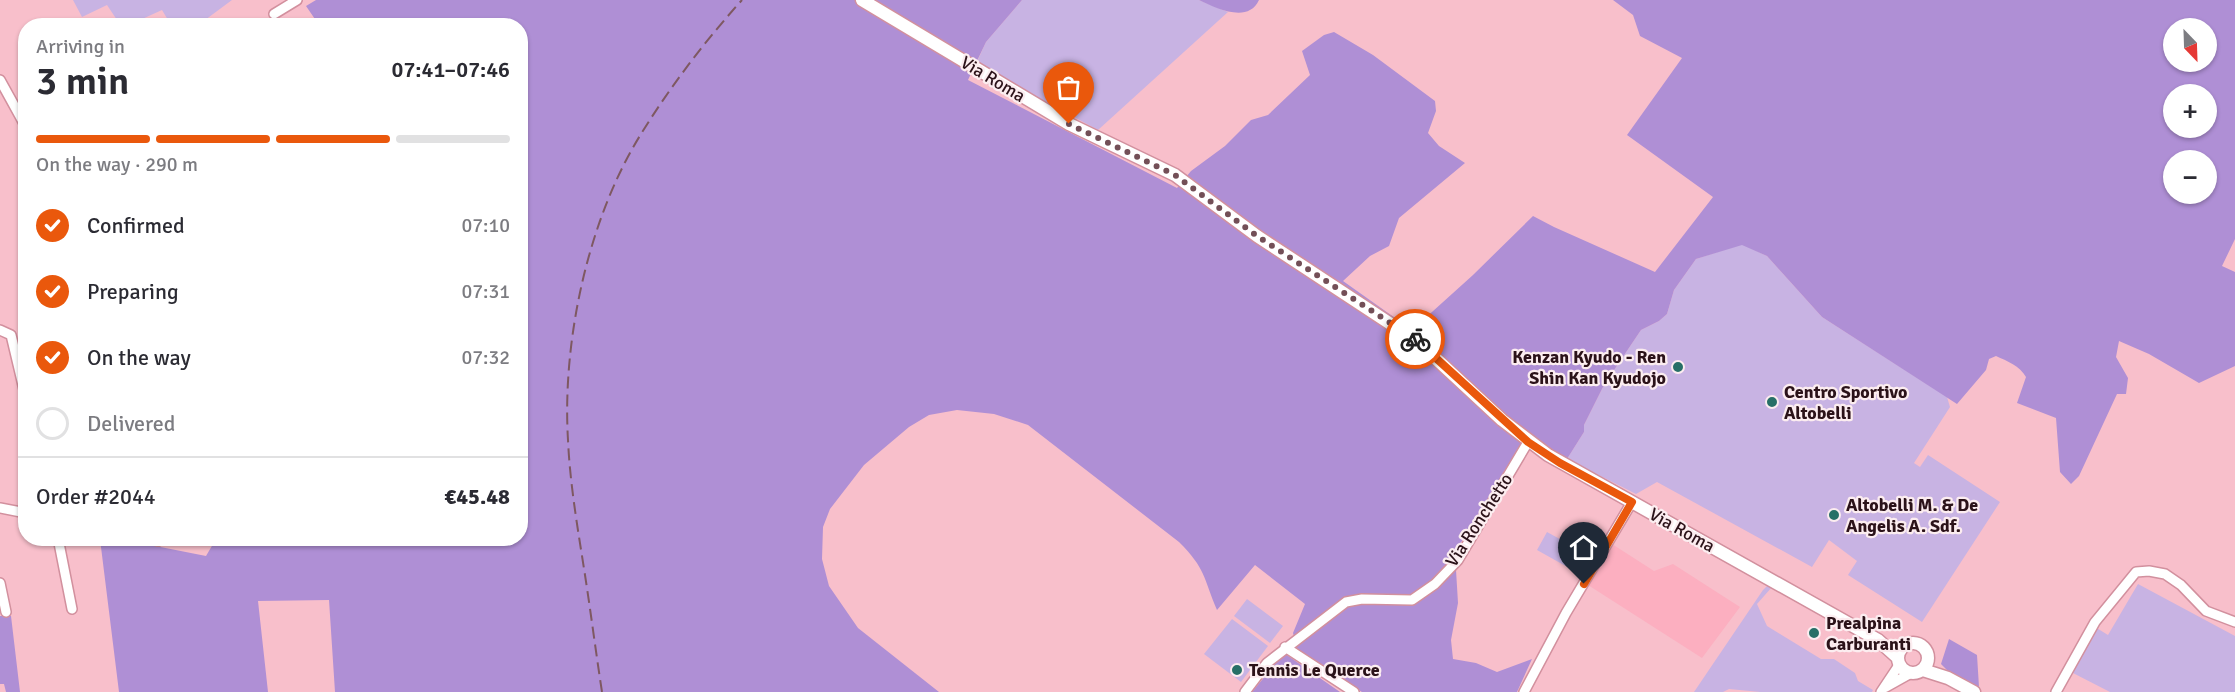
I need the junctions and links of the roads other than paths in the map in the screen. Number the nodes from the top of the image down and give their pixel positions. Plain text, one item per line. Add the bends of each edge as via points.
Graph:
1 (297, 0) edge
2 (862, 0) edge
3 (274, 14) dead end
4 (0, 80) edge
5 (18, 113) edge
6 (0, 330) edge
7 (18, 364) edge
8 (1528, 442) junction
9 (1632, 502) junction
10 (0, 508) edge
11 (18, 511) edge
12 (60, 546) edge
13 (0, 583) edge
14 (72, 609) dead end
15 (6, 612) dead end
16 (2235, 622) edge
17 (1878, 640) junction
18 (1909, 644) junction
19 (1285, 647) junction
20 (1928, 657) junction
21 (1898, 662) junction
22 (1917, 672) junction
23 (1948, 678) junction
24 (1882, 690) edge
25 (1245, 692) edge
26 (1354, 692) edge
27 (1524, 692) edge
28 (1974, 692) edge
29 (2056, 692) edge

1 - 3 street
2 - 8 street, Via Roma via 1069,124 1175,175 1257,236 1418,342
4 - 5 street
6 - 7 street via 11,335
8 - 9 street, Via Roma
8 - 19 street, Via Ronchetto via 1458,560 1435,584 1412,600 1346,602
9 - 17 street, Via Roma
9 - 27 street
10 - 11 street
12 - 14 street
13 - 15 street
16 - 29 street via 2206,611 2165,574 2136,572 2084,639
17 - 18 street, Via Roma
17 - 21 street, Via Roma
18 - 20 street, Via Roma via 1919,645
18 - 21 street via 1901,649
19 - 25 street, Via Ronchetto
19 - 26 street
20 - 22 street
20 - 23 street, Via Roma
21 - 22 street, Via Roma via 1906,672
21 - 24 street
22 - 23 street, Via Roma
22 - 24 street
23 - 28 street, Via Roma

